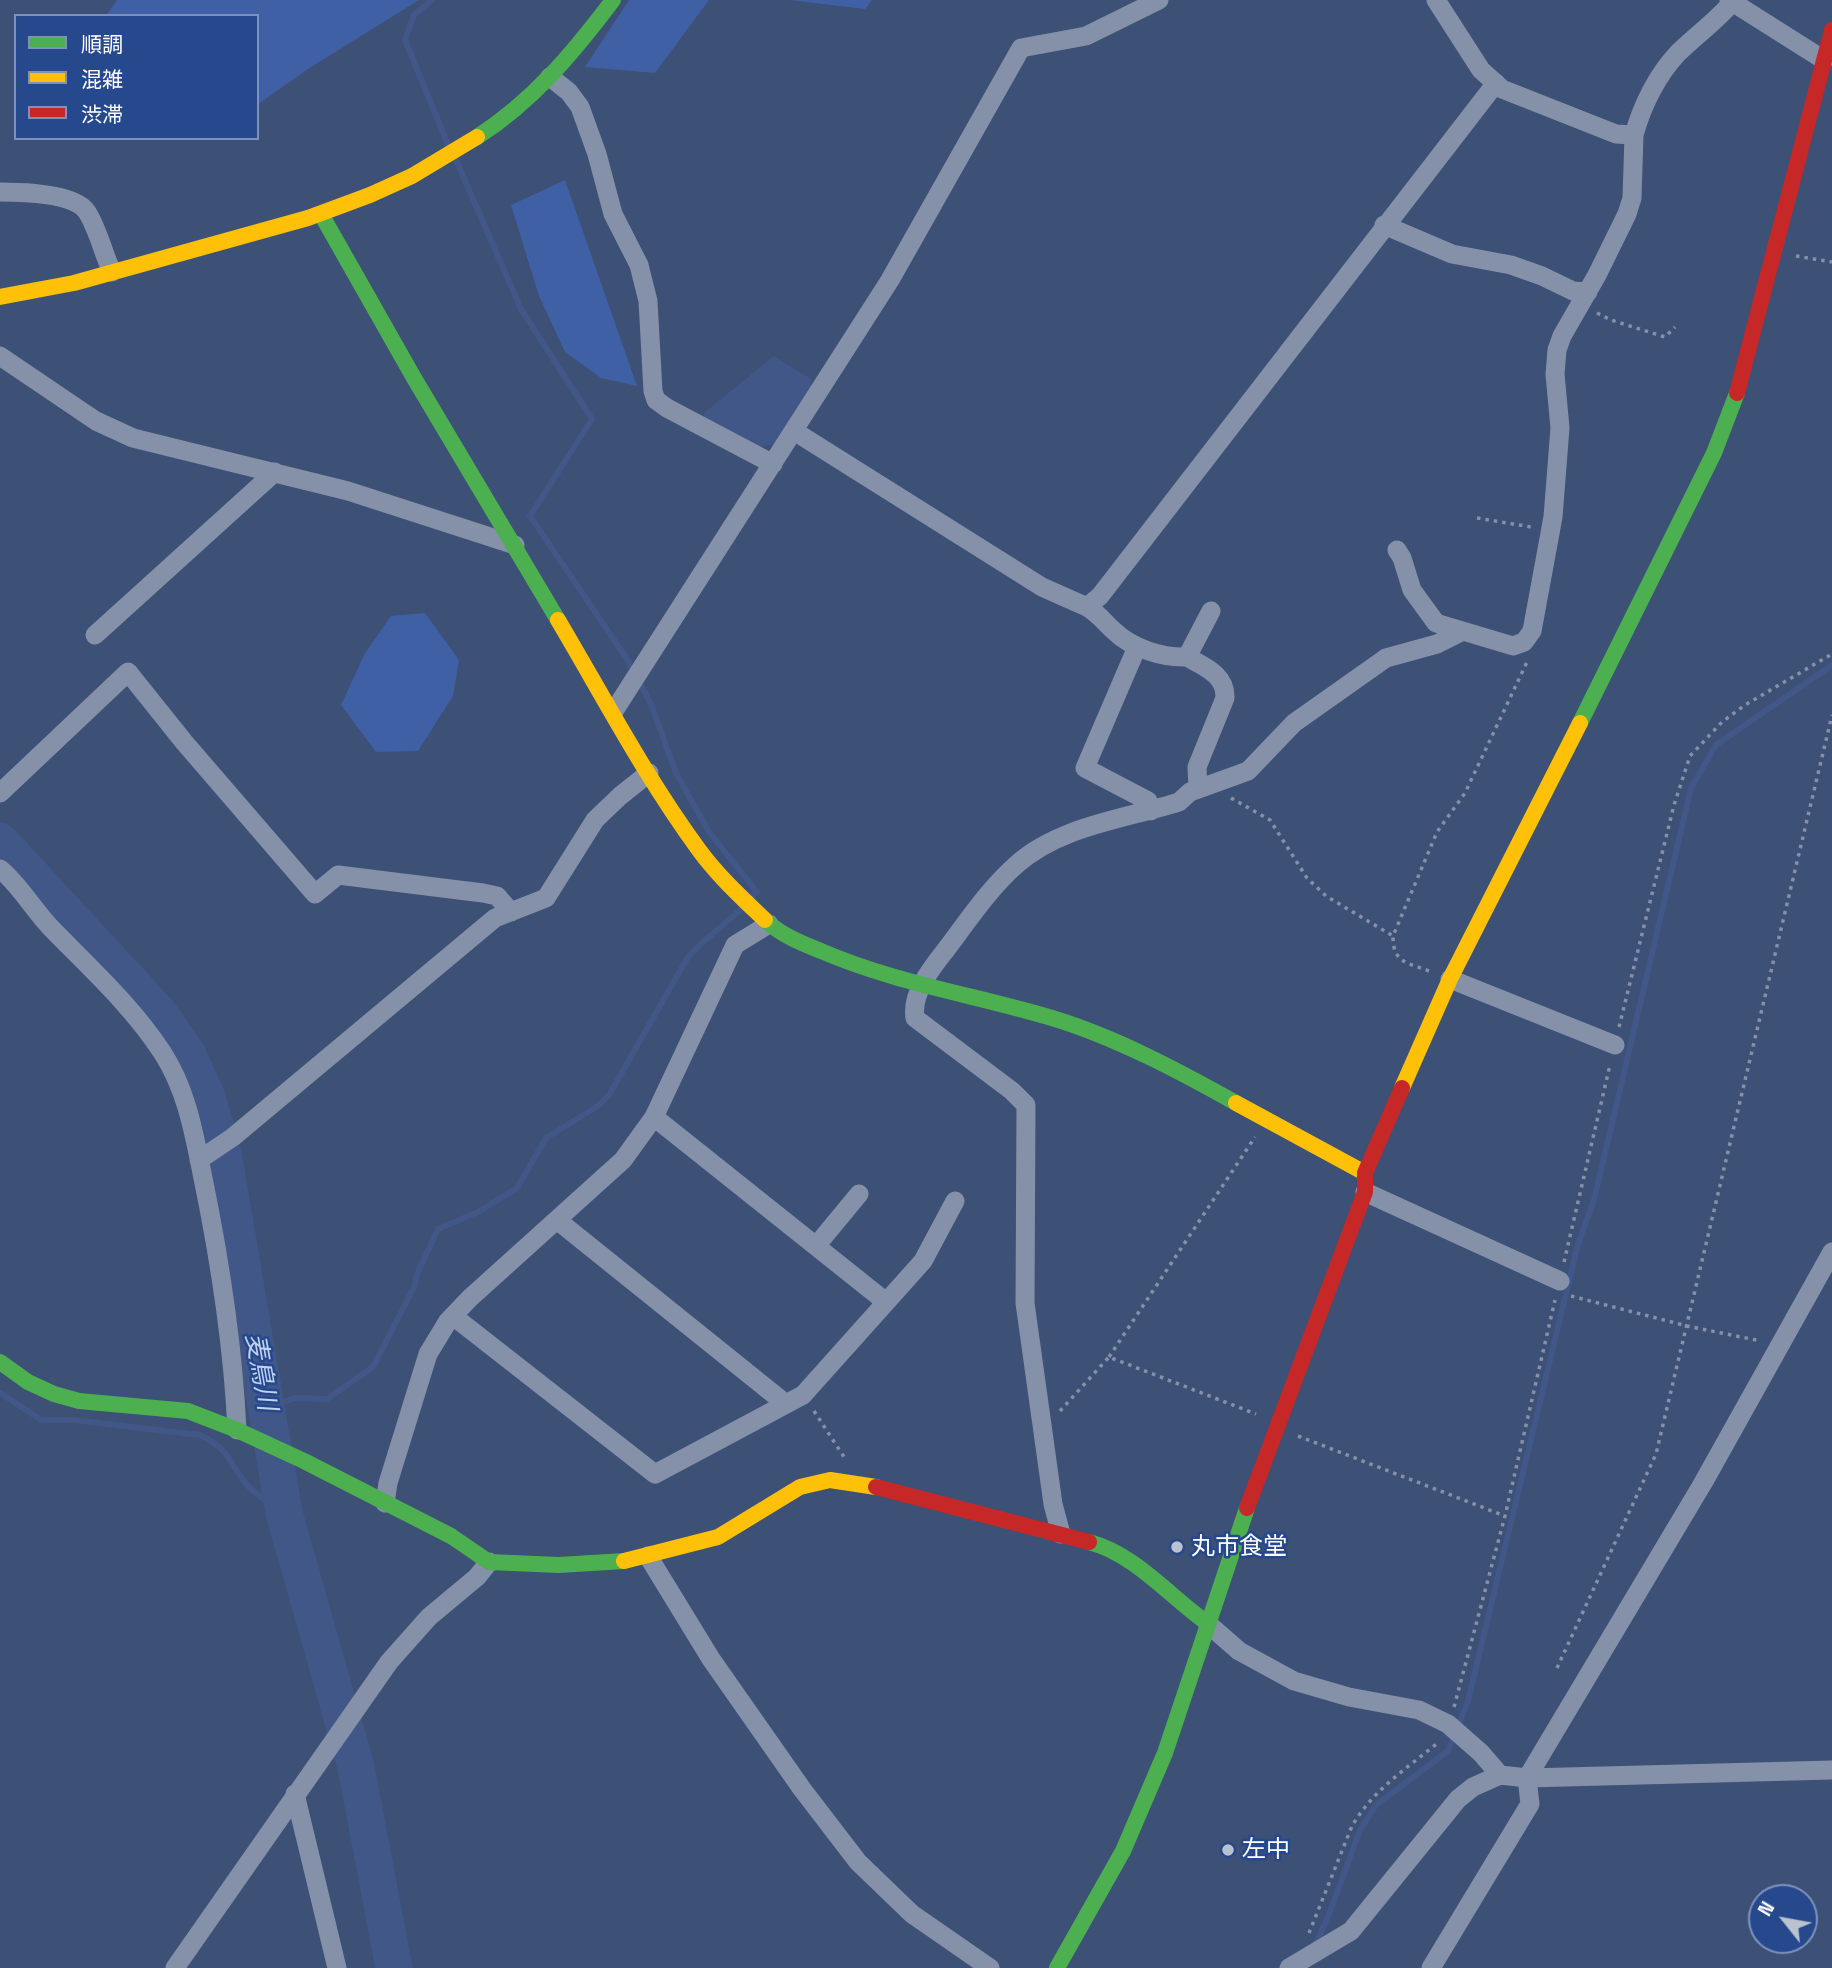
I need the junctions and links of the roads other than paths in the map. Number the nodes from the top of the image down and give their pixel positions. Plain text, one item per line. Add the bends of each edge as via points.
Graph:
1 (613, 0) edge
2 (1159, 0) edge
3 (1437, 0) edge
4 (1732, 1) edge
5 (1832, 30) edge
6 (1824, 60) junction
7 (550, 77) junction
8 (1496, 83) junction
9 (1634, 135) junction
10 (0, 192) edge
11 (321, 214) junction
12 (1384, 225) junction
13 (112, 272) junction
14 (0, 297) edge
15 (1584, 298) junction
16 (0, 356) edge
17 (794, 431) junction
18 (773, 464) junction
19 (275, 472) junction
20 (515, 545) junction
21 (1396, 550) dead end
22 (1087, 607) junction
23 (1211, 611) dead end
24 (1463, 631) junction
25 (95, 635) dead end
26 (1137, 647) junction
27 (1187, 657) junction
28 (614, 711) junction
29 (649, 773) junction
30 (1207, 785) junction
31 (0, 793) edge
32 (1150, 811) junction
33 (0, 869) edge
34 (512, 912) junction
35 (769, 924) junction
36 (1450, 979) junction
37 (921, 986) junction
38 (1615, 1045) dead end
39 (654, 1117) junction
40 (199, 1160) junction
41 (1365, 1182) junction
42 (859, 1194) dead end
43 (955, 1201) dead end
44 (557, 1220) junction
45 (816, 1246) junction
46 (1832, 1252) edge
47 (1565, 1288) road end
48 (886, 1302) junction
49 (453, 1316) junction
50 (0, 1362) edge
51 (794, 1399) junction
52 (237, 1430) junction
53 (385, 1503) junction
54 (1061, 1534) junction
55 (648, 1556) junction
56 (489, 1562) junction
57 (1208, 1623) junction
58 (1832, 1770) edge
59 (1500, 1775) junction
60 (1527, 1778) junction
61 (295, 1794) junction
62 (1296, 1963) edge
63 (175, 1968) edge
64 (337, 1968) edge
65 (990, 1968) edge
66 (1057, 1968) edge
67 (1431, 1968) edge

1 - 7 street
2 - 17 street via 1086,36 1021,48 890,280
3 - 8 street via 1481,70
4 - 6 street
4 - 9 street via 1667,66
5 - 6 street
6 - 36 street via 1737,393 1714,453
7 - 11 street via 503,120 442,162
7 - 18 street via 580,107 613,214 639,265 648,301 651,382 656,400
8 - 9 street via 1616,134
8 - 12 street
9 - 15 street via 1628,214
10 - 13 street via 78,202 88,213
11 - 13 street
11 - 20 street
12 - 15 street via 1452,254 1542,275
12 - 22 street via 1121,569
13 - 14 street
15 - 24 street via 1557,350 1559,438 1551,530 1532,631 1524,642 1513,646
16 - 19 street via 96,421 133,438
17 - 18 street
17 - 22 street via 1042,587
18 - 28 street
19 - 20 street
19 - 25 street
20 - 28 street
21 - 24 street via 1412,590 1437,623
22 - 26 street
23 - 27 street
24 - 30 street via 1437,644 1386,658 1294,723 1248,771
26 - 27 street
26 - 32 street via 1085,768 1148,801
27 - 30 street via 1221,679 1225,687 1225,698 1196,767
28 - 29 street
29 - 34 street via 595,820 546,898
29 - 35 street via 699,850
30 - 32 street via 1179,802
31 - 34 street via 128,672 315,894 338,875 484,893 496,896
32 - 37 street via 1064,835 1016,864
33 - 40 street via 163,1053 188,1108
34 - 40 street via 495,918 233,1138
35 - 37 street via 830,956
35 - 39 street via 735,944
36 - 38 street
36 - 41 street
37 - 41 street via 1089,1031 1195,1080
37 - 54 street via 915,1018 1026,1105 1025,1303
39 - 44 street via 623,1160
39 - 45 street
40 - 52 street via 234,1370
41 - 47 street
41 - 57 street
42 - 45 street
43 - 48 street via 923,1261
44 - 49 street
44 - 51 street
45 - 48 street
46 - 60 street via 1703,1483
48 - 51 street
49 - 51 street via 655,1474
49 - 53 street via 428,1354
50 - 52 street via 54,1394 79,1401 188,1410
52 - 53 street
53 - 56 street via 451,1536
54 - 55 street via 830,1480 800,1487 718,1536
54 - 57 street via 1102,1545 1139,1567
55 - 56 street via 559,1565
55 - 65 street via 711,1659 859,1862 912,1914
56 - 61 street via 389,1662
57 - 59 street via 1239,1651 1294,1681 1419,1710 1452,1727
57 - 66 street via 1166,1753 1124,1852
58 - 60 street
59 - 60 street
59 - 62 street via 1458,1799 1350,1931
60 - 67 street via 1530,1804
61 - 63 street
61 - 64 street

